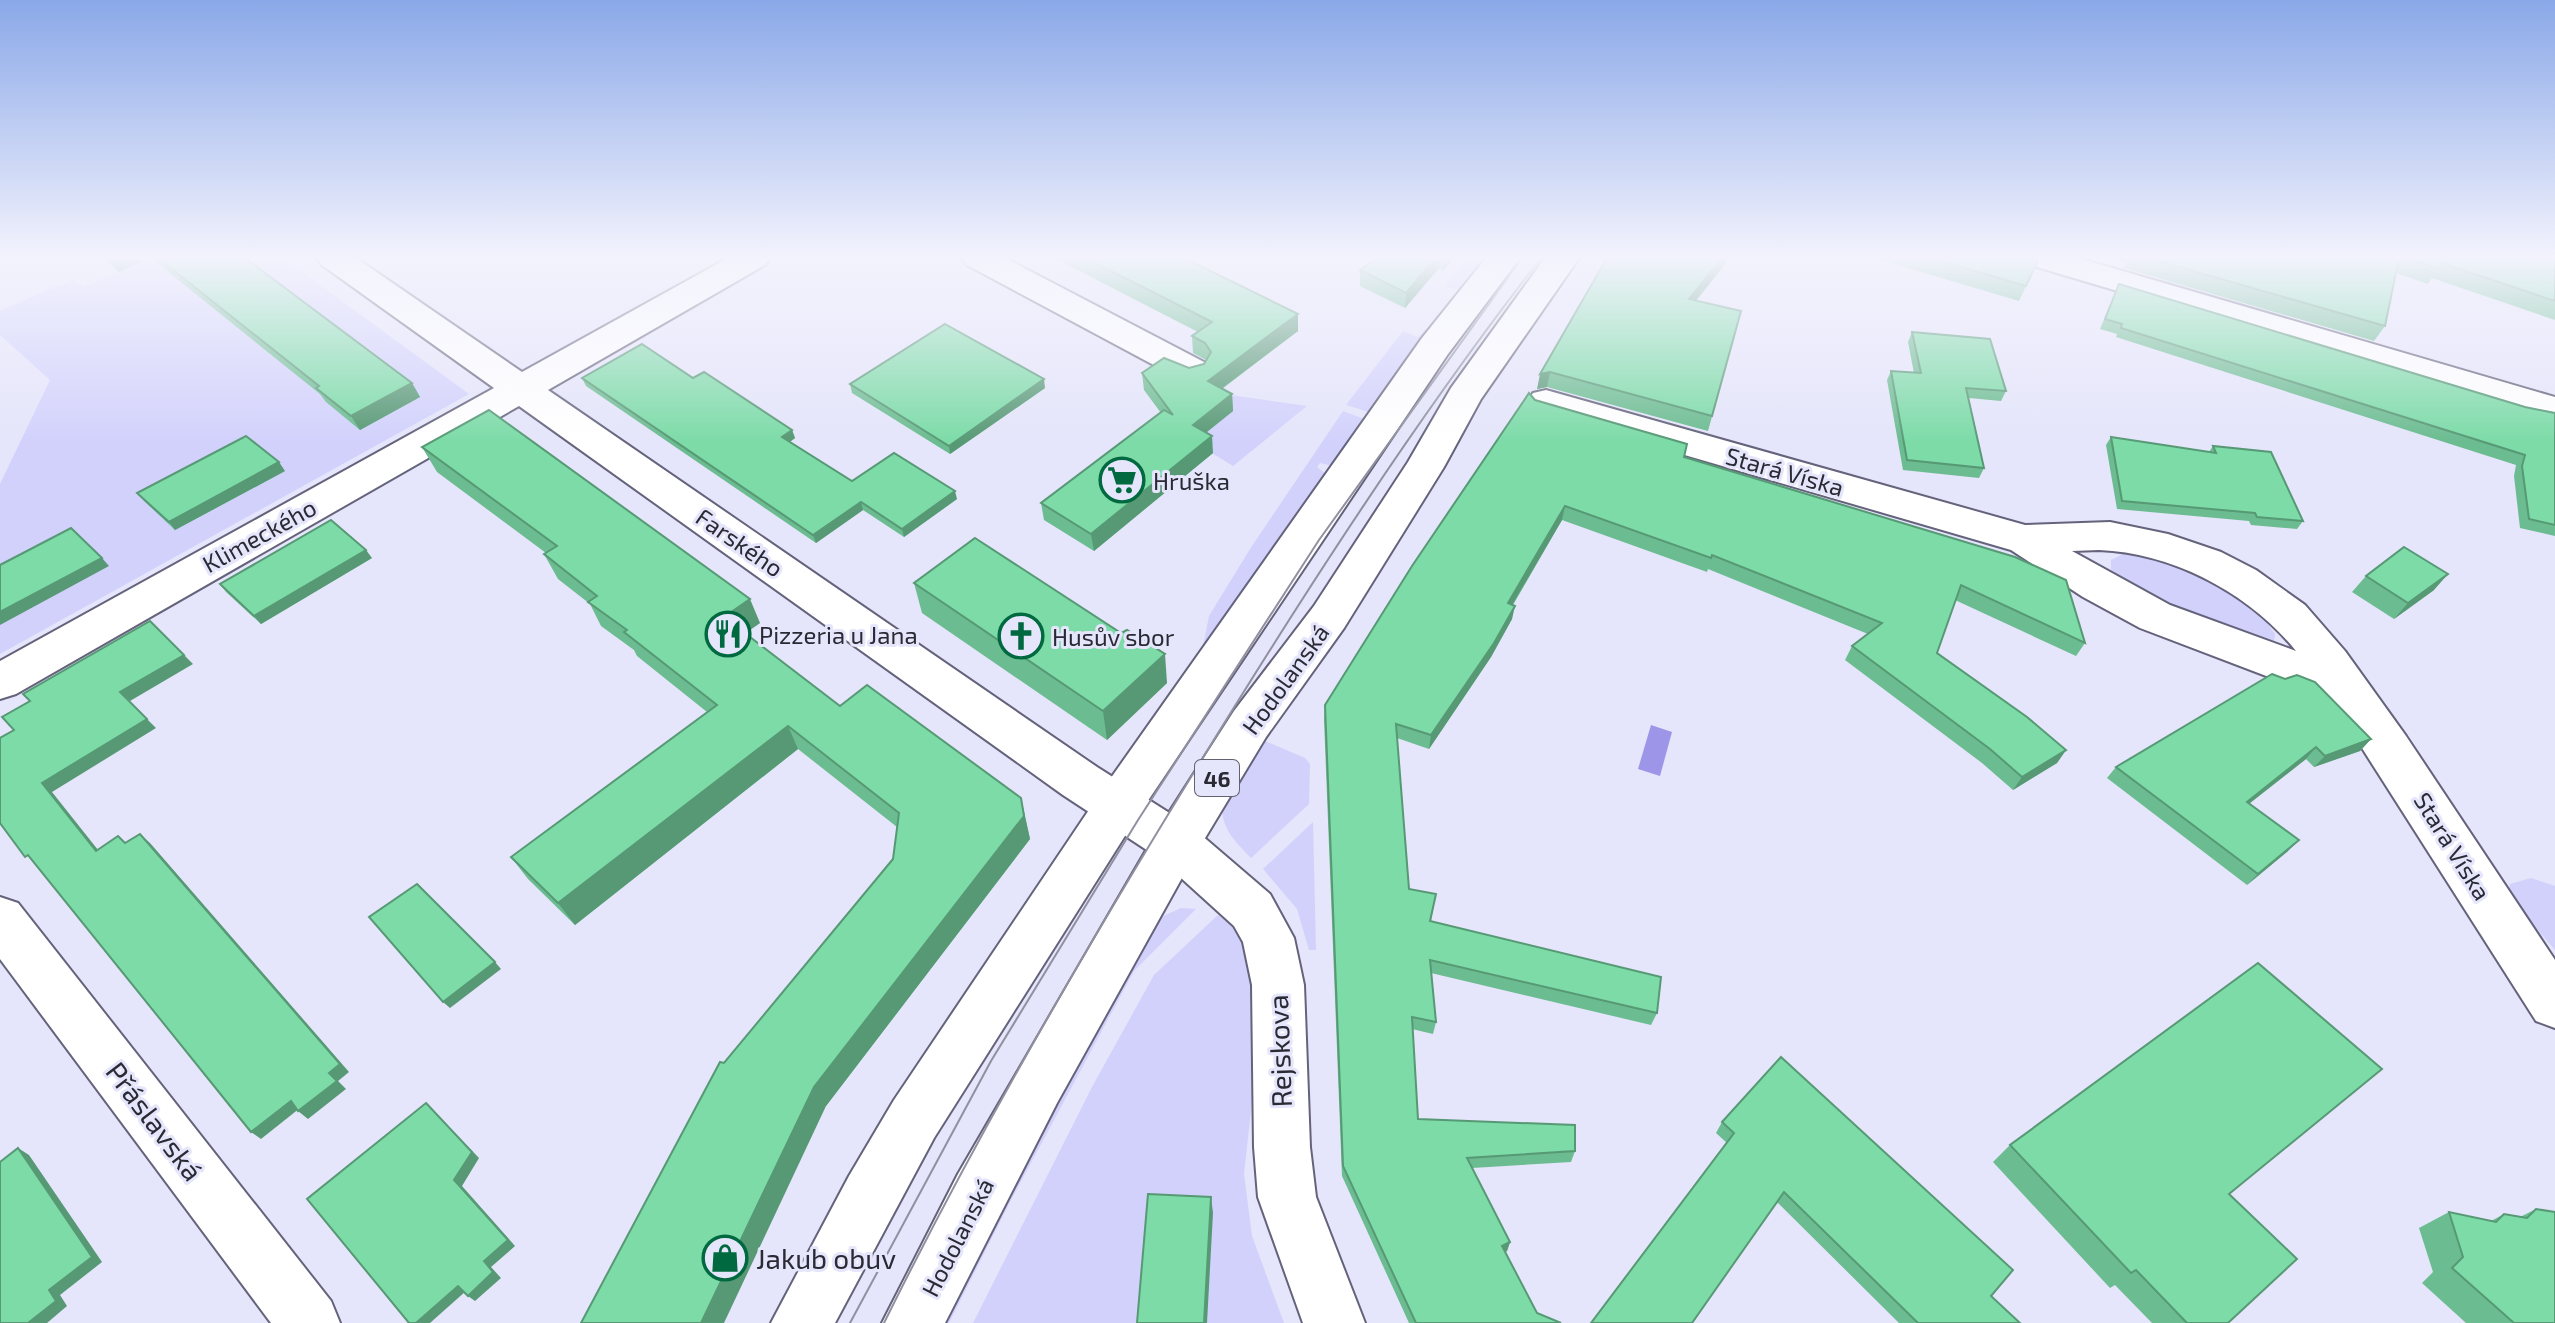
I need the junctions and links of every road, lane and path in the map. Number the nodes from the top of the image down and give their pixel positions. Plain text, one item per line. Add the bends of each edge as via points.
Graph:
1 (422, 320) edge
2 (643, 320) edge
3 (1096, 320) edge
4 (1455, 320) edge
5 (1518, 320) edge
6 (2252, 320) edge
7 (1191, 370) edge
8 (520, 389) junction
9 (1546, 402) edge
10 (2555, 409) edge
11 (2025, 540) junction
12 (0, 682) edge
13 (2348, 689) junction
14 (1147, 825) junction
15 (0, 919) edge
16 (2555, 1004) edge
17 (309, 1323) edge
18 (802, 1323) edge
19 (913, 1323) edge
20 (1334, 1323) edge

1 - 8 street, Farského
2 - 8 street, Klimeckého
3 - 7 street
4 - 14 street
5 - 14 street, Hodolanská / 46 via 1464,396 1329,617 1250,724
6 - 10 street
8 - 12 street, Klimeckého
8 - 14 street, Farského
9 - 11 street, Stará Víska
11 - 13 street, Stará Víska via 2118,598 2176,626 2303,668
11 - 13 street, Stará Víska via 2111,536 2186,556 2223,573 2259,591 2295,622
13 - 16 street, Stará Víska
14 - 18 street via 914,1119
14 - 19 street, Hodolanská / 46 via 1030,1097
14 - 20 street, Rejskova via 1252,910 1273,953 1287,1197
15 - 17 street, Přáslavská

